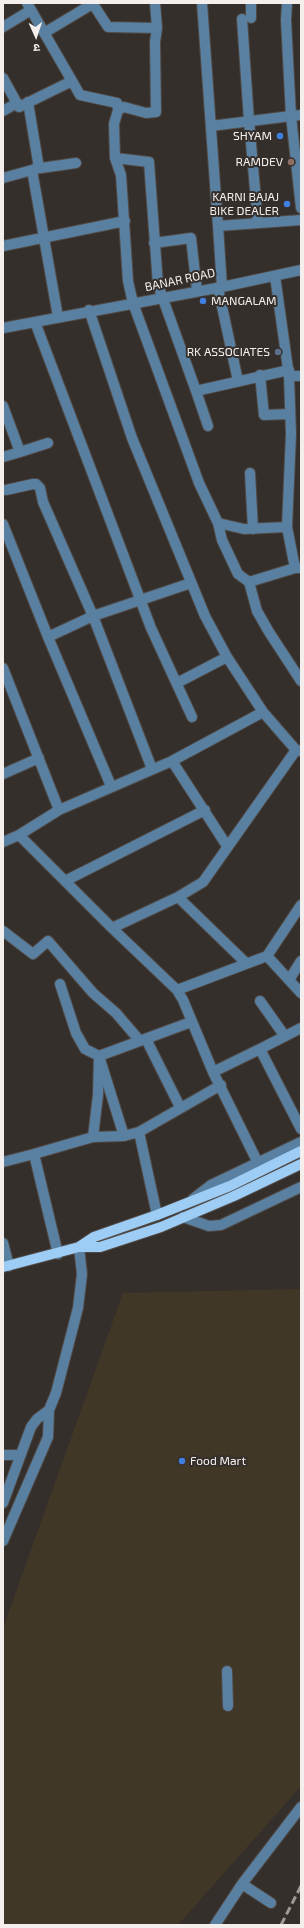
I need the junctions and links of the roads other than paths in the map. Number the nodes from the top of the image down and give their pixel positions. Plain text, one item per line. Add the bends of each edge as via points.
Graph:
1 (94, 3) edge
2 (155, 3) edge
3 (202, 3) edge
4 (251, 3) edge
5 (287, 3) edge
6 (29, 6) edge
7 (3, 27) edge
8 (157, 28) junction
9 (44, 33) junction
10 (3, 78) edge
11 (72, 81) junction
12 (28, 102) junction
13 (17, 103) junction
14 (3, 110) edge
15 (118, 110) junction
16 (296, 116) edge
17 (249, 121) junction
18 (211, 126) junction
19 (116, 158) junction
20 (76, 163) dead end
21 (35, 169) junction
22 (3, 178) edge
23 (301, 208) edge
24 (301, 220) edge
25 (125, 221) junction
26 (258, 223) junction
27 (218, 226) junction
28 (43, 236) junction
29 (154, 243) junction
30 (3, 246) edge
31 (301, 270) edge
32 (275, 276) junction
33 (220, 287) junction
34 (197, 291) junction
35 (162, 298) junction
36 (133, 303) junction
37 (89, 310) junction
38 (58, 317) junction
39 (35, 322) junction
40 (3, 328) edge
41 (289, 373) junction
42 (260, 375) junction
43 (301, 376) edge
44 (238, 381) junction
45 (196, 391) junction
46 (3, 406) edge
47 (290, 414) junction
48 (208, 426) dead end
49 (48, 443) dead end
50 (20, 452) junction
51 (3, 457) edge
52 (250, 474) dead end
53 (4, 489) edge
54 (218, 523) junction
55 (3, 524) edge
56 (287, 527) junction
57 (253, 529) junction
58 (298, 568) edge
59 (249, 582) junction
60 (191, 583) junction
61 (141, 601) junction
62 (93, 616) junction
63 (48, 637) junction
64 (227, 657) junction
65 (3, 668) edge
66 (301, 681) edge
67 (177, 683) junction
68 (263, 712) junction
69 (192, 717) dead end
70 (299, 750) edge
71 (38, 758) junction
72 (172, 761) junction
73 (152, 769) junction
74 (3, 774) edge
75 (111, 786) junction
76 (60, 810) junction
77 (205, 810) junction
78 (19, 835) junction
79 (3, 842) edge
80 (227, 846) junction
81 (65, 881) junction
82 (178, 897) junction
83 (301, 905) edge
84 (112, 928) junction
85 (3, 931) edge
86 (267, 956) junction
87 (301, 961) edge
88 (246, 963) junction
89 (288, 980) junction
90 (60, 984) dead end
91 (177, 990) junction
92 (301, 993) edge
93 (260, 1001) dead end
94 (191, 1022) junction
95 (301, 1028) edge
96 (284, 1035) junction
97 (143, 1040) junction
98 (260, 1049) junction
99 (99, 1056) junction
100 (214, 1072) junction
101 (221, 1085) junction
102 (180, 1107) junction
103 (301, 1129) edge
104 (139, 1132) junction
105 (124, 1136) junction
106 (93, 1137) junction
107 (301, 1142) edge
108 (301, 1151) edge
109 (34, 1154) junction
110 (3, 1162) edge
111 (258, 1162) junction
112 (301, 1164) edge
113 (301, 1188) edge
114 (188, 1203) junction
115 (156, 1216) junction
116 (183, 1218) junction
117 (3, 1243) edge
118 (79, 1247) junction
119 (58, 1254) junction
120 (6, 1267) edge
121 (49, 1410) junction
122 (3, 1455) edge
123 (20, 1456) junction
124 (6, 1488) edge
125 (3, 1503) edge
126 (3, 1541) edge
127 (227, 1671) dead end
128 (228, 1706) dead end
129 (301, 1807) edge
130 (242, 1884) junction
131 (271, 1903) dead end
132 (215, 1925) edge

1 - 8 street via 108,27
1 - 9 street
2 - 8 street
3 - 18 street, BANAR ROAD
4 - 17 street via 247,18
5 - 16 street via 286,20
6 - 7 street
6 - 9 street
8 - 15 street via 154,42 156,112 146,113 124,107
9 - 11 street
10 - 13 street
11 - 12 street
11 - 15 street via 80,95 117,103
12 - 13 street via 19,107
12 - 21 street
13 - 14 street
15 - 19 street via 114,124
16 - 17 street
16 - 23 street
17 - 18 street
17 - 26 street
18 - 27 street, BANAR ROAD
19 - 25 street via 121,175
19 - 29 street via 149,162
20 - 21 street
21 - 22 street
21 - 28 street
24 - 26 street
25 - 28 street
25 - 36 street via 128,281
26 - 27 street
27 - 33 street, BANAR ROAD
28 - 30 street
28 - 38 street
29 - 34 street via 191,238
29 - 35 street via 158,285
31 - 32 street
32 - 33 street
32 - 41 street
33 - 34 street, BANAR ROAD
33 - 44 street
34 - 35 street, BANAR ROAD
35 - 36 street, BANAR ROAD
35 - 45 street
36 - 37 street, BANAR ROAD
36 - 54 street via 199,483
37 - 38 street, BANAR ROAD
37 - 60 street via 132,438
38 - 39 street, BANAR ROAD
39 - 40 street, BANAR ROAD
39 - 61 street
41 - 42 street
41 - 43 street
41 - 47 street
42 - 44 street
42 - 47 street via 264,415
44 - 45 street
45 - 48 street
46 - 50 street
47 - 56 street
49 - 50 street
50 - 51 street
52 - 57 street
53 - 62 street via 33,484 40,488
54 - 57 street
54 - 59 street via 222,540 238,574
55 - 63 street
56 - 57 street
56 - 58 street
58 - 59 street
59 - 66 street via 257,611
60 - 61 street
60 - 64 street
61 - 62 street
61 - 67 street
62 - 63 street
62 - 73 street
63 - 75 street
64 - 67 street
64 - 68 street
65 - 71 street
67 - 69 street
68 - 70 street
68 - 72 street
70 - 80 street
71 - 74 street
71 - 76 street
72 - 73 street
72 - 77 street
73 - 75 street
75 - 76 street
76 - 78 street
77 - 80 street
77 - 81 street
78 - 79 street
78 - 81 street
80 - 82 street via 203,882
81 - 84 street
82 - 84 street
82 - 88 street
83 - 86 street
84 - 91 street
85 - 97 street via 33,954 48,941 93,993
86 - 88 street
86 - 89 street
87 - 89 street
88 - 91 street
89 - 92 street
90 - 99 street via 76,1033 85,1049
91 - 94 street
93 - 96 street
94 - 97 street
94 - 100 street
95 - 96 street
96 - 98 street
97 - 99 street
97 - 102 street
98 - 100 street
98 - 103 street
99 - 105 street
99 - 106 street
100 - 101 street
101 - 102 street
101 - 111 street
102 - 104 street
104 - 105 street
104 - 115 street
105 - 106 street
106 - 109 street
107 - 111 street
108 - 114 main road via 230,1186
109 - 110 street
109 - 119 street
111 - 114 street via 211,1185
112 - 116 main road
113 - 116 street via 221,1225 209,1226
114 - 115 main road
115 - 118 main road via 94,1237
116 - 118 main road via 100,1247
117 - 120 street
118 - 119 main road
118 - 121 street via 82,1274 78,1308 56,1393
119 - 120 main road
121 - 123 street via 37,1419
121 - 126 street via 48,1437
122 - 123 street
123 - 124 street
124 - 125 street
127 - 128 street
129 - 130 street
130 - 131 street
130 - 132 street

